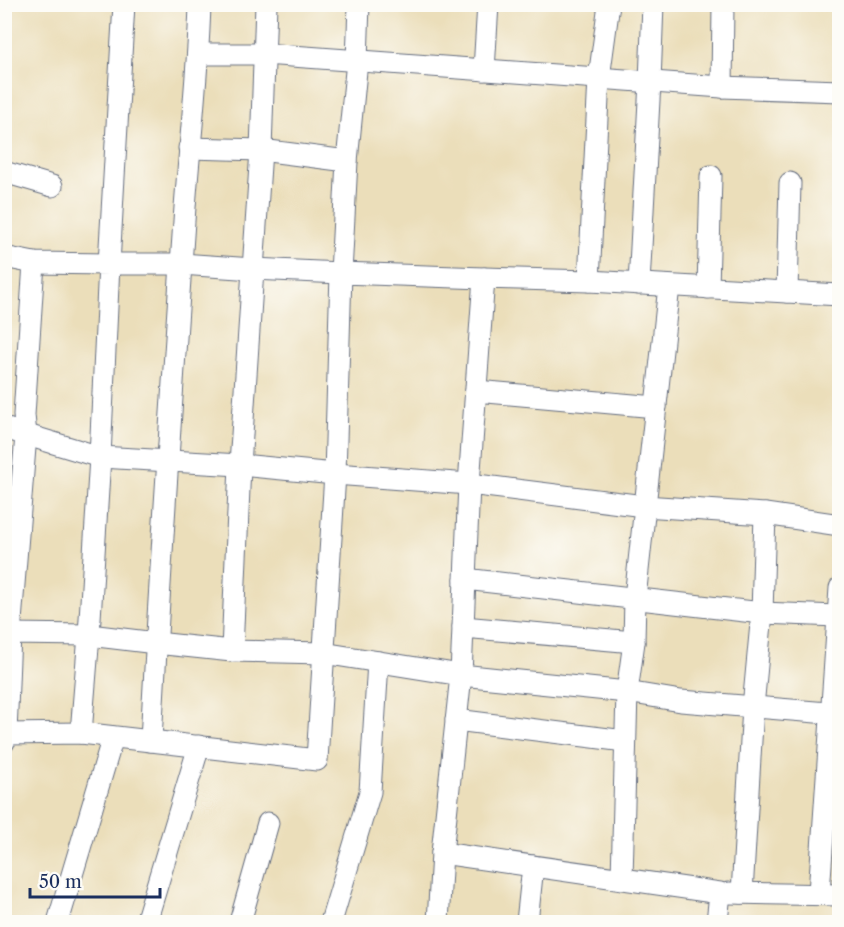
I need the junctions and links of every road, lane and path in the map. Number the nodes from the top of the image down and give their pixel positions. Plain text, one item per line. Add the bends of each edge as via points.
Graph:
1 (124, 4) edge
2 (200, 4) edge
3 (266, 4) edge
4 (359, 4) edge
5 (488, 4) edge
6 (609, 4) edge
7 (653, 4) edge
8 (723, 4) edge
9 (199, 54) junction
10 (264, 54) junction
11 (357, 61) junction
12 (484, 70) junction
13 (598, 78) junction
14 (651, 82) junction
15 (722, 87) junction
16 (840, 91) edge
17 (189, 148) junction
18 (261, 150) junction
19 (347, 161) junction
20 (4, 172) edge
21 (711, 176) dead end
22 (790, 183) dead end
23 (52, 186) dead end
24 (4, 257) edge
25 (34, 263) junction
26 (109, 264) junction
27 (181, 264) junction
28 (253, 270) junction
29 (341, 273) junction
30 (484, 278) junction
31 (589, 281) junction
32 (639, 284) junction
33 (669, 286) junction
34 (708, 288) junction
35 (788, 292) junction
36 (840, 295) edge
37 (476, 391) junction
38 (656, 407) junction
39 (4, 428) edge
40 (26, 435) junction
41 (100, 457) junction
42 (168, 462) junction
43 (240, 465) junction
44 (335, 474) junction
45 (469, 484) junction
46 (644, 506) junction
47 (765, 514) junction
48 (840, 525) edge
49 (465, 579) junction
50 (840, 588) edge
51 (635, 598) junction
52 (762, 613) junction
53 (837, 616) junction
54 (463, 627) junction
55 (10, 634) junction
56 (89, 635) junction
57 (634, 642) junction
58 (156, 643) junction
59 (232, 651) junction
60 (323, 653) junction
61 (378, 662) junction
62 (461, 675) junction
63 (627, 692) junction
64 (753, 707) junction
65 (835, 714) edge
66 (456, 720) junction
67 (81, 733) junction
68 (113, 737) junction
69 (5, 738) edge
70 (151, 741) junction
71 (625, 741) junction
72 (199, 746) junction
73 (268, 823) dead end
74 (442, 853) junction
75 (533, 866) junction
76 (622, 878) junction
77 (720, 892) junction
78 (742, 892) junction
79 (829, 894) edge
80 (58, 922) edge
81 (146, 922) edge
82 (240, 922) edge
83 (331, 922) edge
84 (438, 922) edge
85 (527, 922) edge
86 (717, 922) edge

1 - 26 street
2 - 9 street
3 - 10 street
4 - 11 street
5 - 12 street
6 - 13 street
7 - 14 street
8 - 15 street
9 - 10 street
9 - 17 street
10 - 11 street
10 - 18 street
11 - 12 street
11 - 19 street
12 - 13 street
13 - 14 street
13 - 31 street
14 - 15 street
14 - 32 street
15 - 16 street
17 - 18 street
17 - 27 street
18 - 19 street
18 - 28 street
19 - 29 street
20 - 23 street
21 - 34 street
22 - 35 street
24 - 25 street
25 - 26 street
25 - 40 street
26 - 27 street
26 - 41 street
27 - 28 street
27 - 42 street
28 - 29 street
28 - 43 street
29 - 30 street
29 - 44 street
30 - 31 street
30 - 37 street
31 - 32 street
32 - 33 street
33 - 34 street
33 - 38 street
34 - 35 street
35 - 36 street
37 - 38 street
37 - 45 street
38 - 46 street
39 - 40 street
40 - 41 street
40 - 55 street
41 - 42 street
41 - 56 street
42 - 43 street
42 - 58 street
43 - 44 street
43 - 59 street
44 - 45 street
44 - 60 street
45 - 46 street
45 - 49 street
46 - 47 street
46 - 51 street
47 - 48 street
47 - 52 street
49 - 51 street
49 - 54 street
50 - 53 street
51 - 52 street
51 - 57 street
52 - 53 street
52 - 64 street
53 - 65 street
54 - 57 street
54 - 62 street
55 - 56 street
55 - 69 street
56 - 58 street
56 - 67 street
57 - 63 street
58 - 59 street
58 - 70 street
59 - 60 street
60 - 61 street
60 - 72 street via 317,760
61 - 62 street
61 - 83 street via 370,792
62 - 63 street
62 - 66 street
63 - 64 street
63 - 71 street
64 - 65 street
64 - 78 street
65 - 79 street
66 - 71 street
66 - 74 street
67 - 68 street
67 - 69 street
68 - 70 street
68 - 80 street
70 - 72 street
71 - 76 street
72 - 81 street
73 - 82 street
74 - 75 street
74 - 84 street
75 - 76 street
75 - 85 street
76 - 77 street
77 - 78 street
77 - 86 street
78 - 79 street

